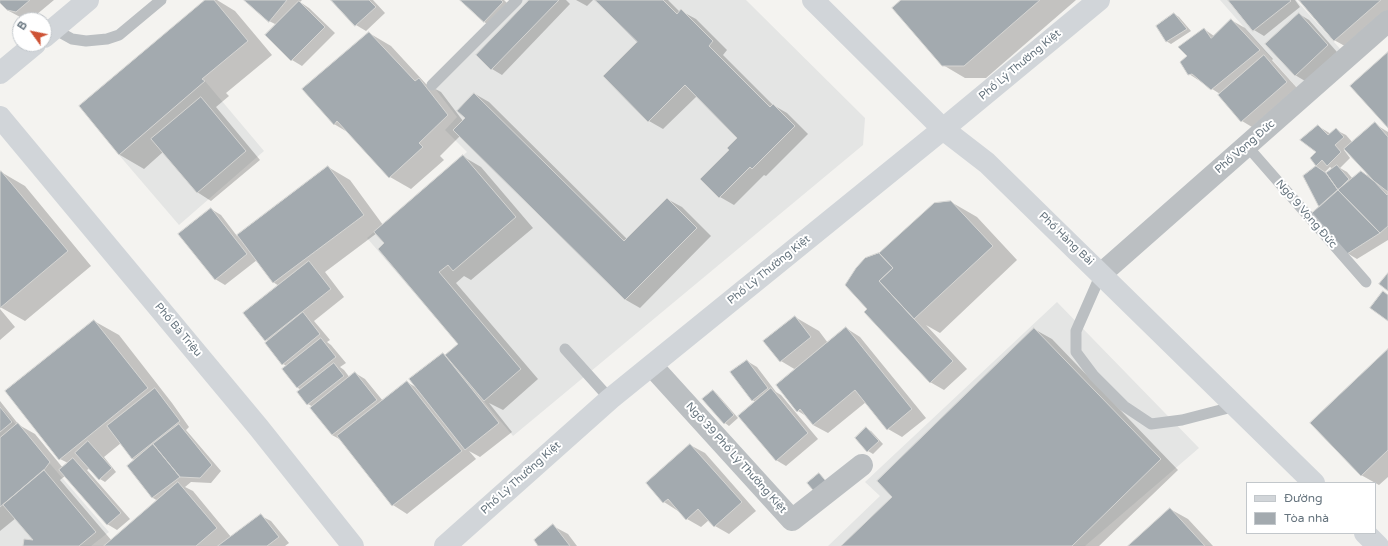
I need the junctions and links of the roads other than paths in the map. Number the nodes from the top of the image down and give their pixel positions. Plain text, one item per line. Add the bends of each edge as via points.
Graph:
1 (88, 0) edge
2 (161, 0) edge
3 (517, 0) edge
4 (813, 0) edge
5 (1099, 0) edge
6 (1388, 21) edge
7 (52, 30) edge
8 (52, 34) edge
9 (25, 52) edge
10 (0, 73) edge
11 (432, 85) dead end
12 (0, 117) edge
13 (943, 129) junction
14 (1247, 146) junction
15 (1101, 274) junction
16 (1366, 282) dead end
17 (565, 349) dead end
18 (652, 366) junction
19 (610, 399) junction
20 (1236, 406) junction
21 (862, 465) dead end
22 (1313, 482) edge
23 (1366, 534) edge
24 (353, 546) edge
25 (445, 546) edge
26 (1378, 546) edge

1 - 7 main road
2 - 8 lane via 119,35 107,39 86,41
3 - 11 lane
4 - 13 main road, Phố Hàng Bài
5 - 13 main road, Phố Lý Thường Kiệt
6 - 14 street, Phố Vọng Đức
9 - 10 main road
12 - 24 main road, Phố Bà Triệu via 254,422
13 - 15 main road, Phố Hàng Bài via 987,163
13 - 18 main road, Phố Lý Thường Kiệt
14 - 15 street, Phố Vọng Đức
14 - 16 lane, Ngõ 9 Vọng Đức
15 - 20 main road, Phố Hàng Bài
15 - 20 lane via 1076,331 1076,352 1094,376 1124,406 1151,424 1182,420
17 - 19 lane
18 - 19 main road, Phố Lý Thường Kiệt
18 - 21 street, Ngõ 39 Phố Lý Thường Kiệt via 792,520
19 - 25 main road, Phố Lý Thường Kiệt
20 - 22 main road, Phố Hàng Bài
23 - 26 main road

